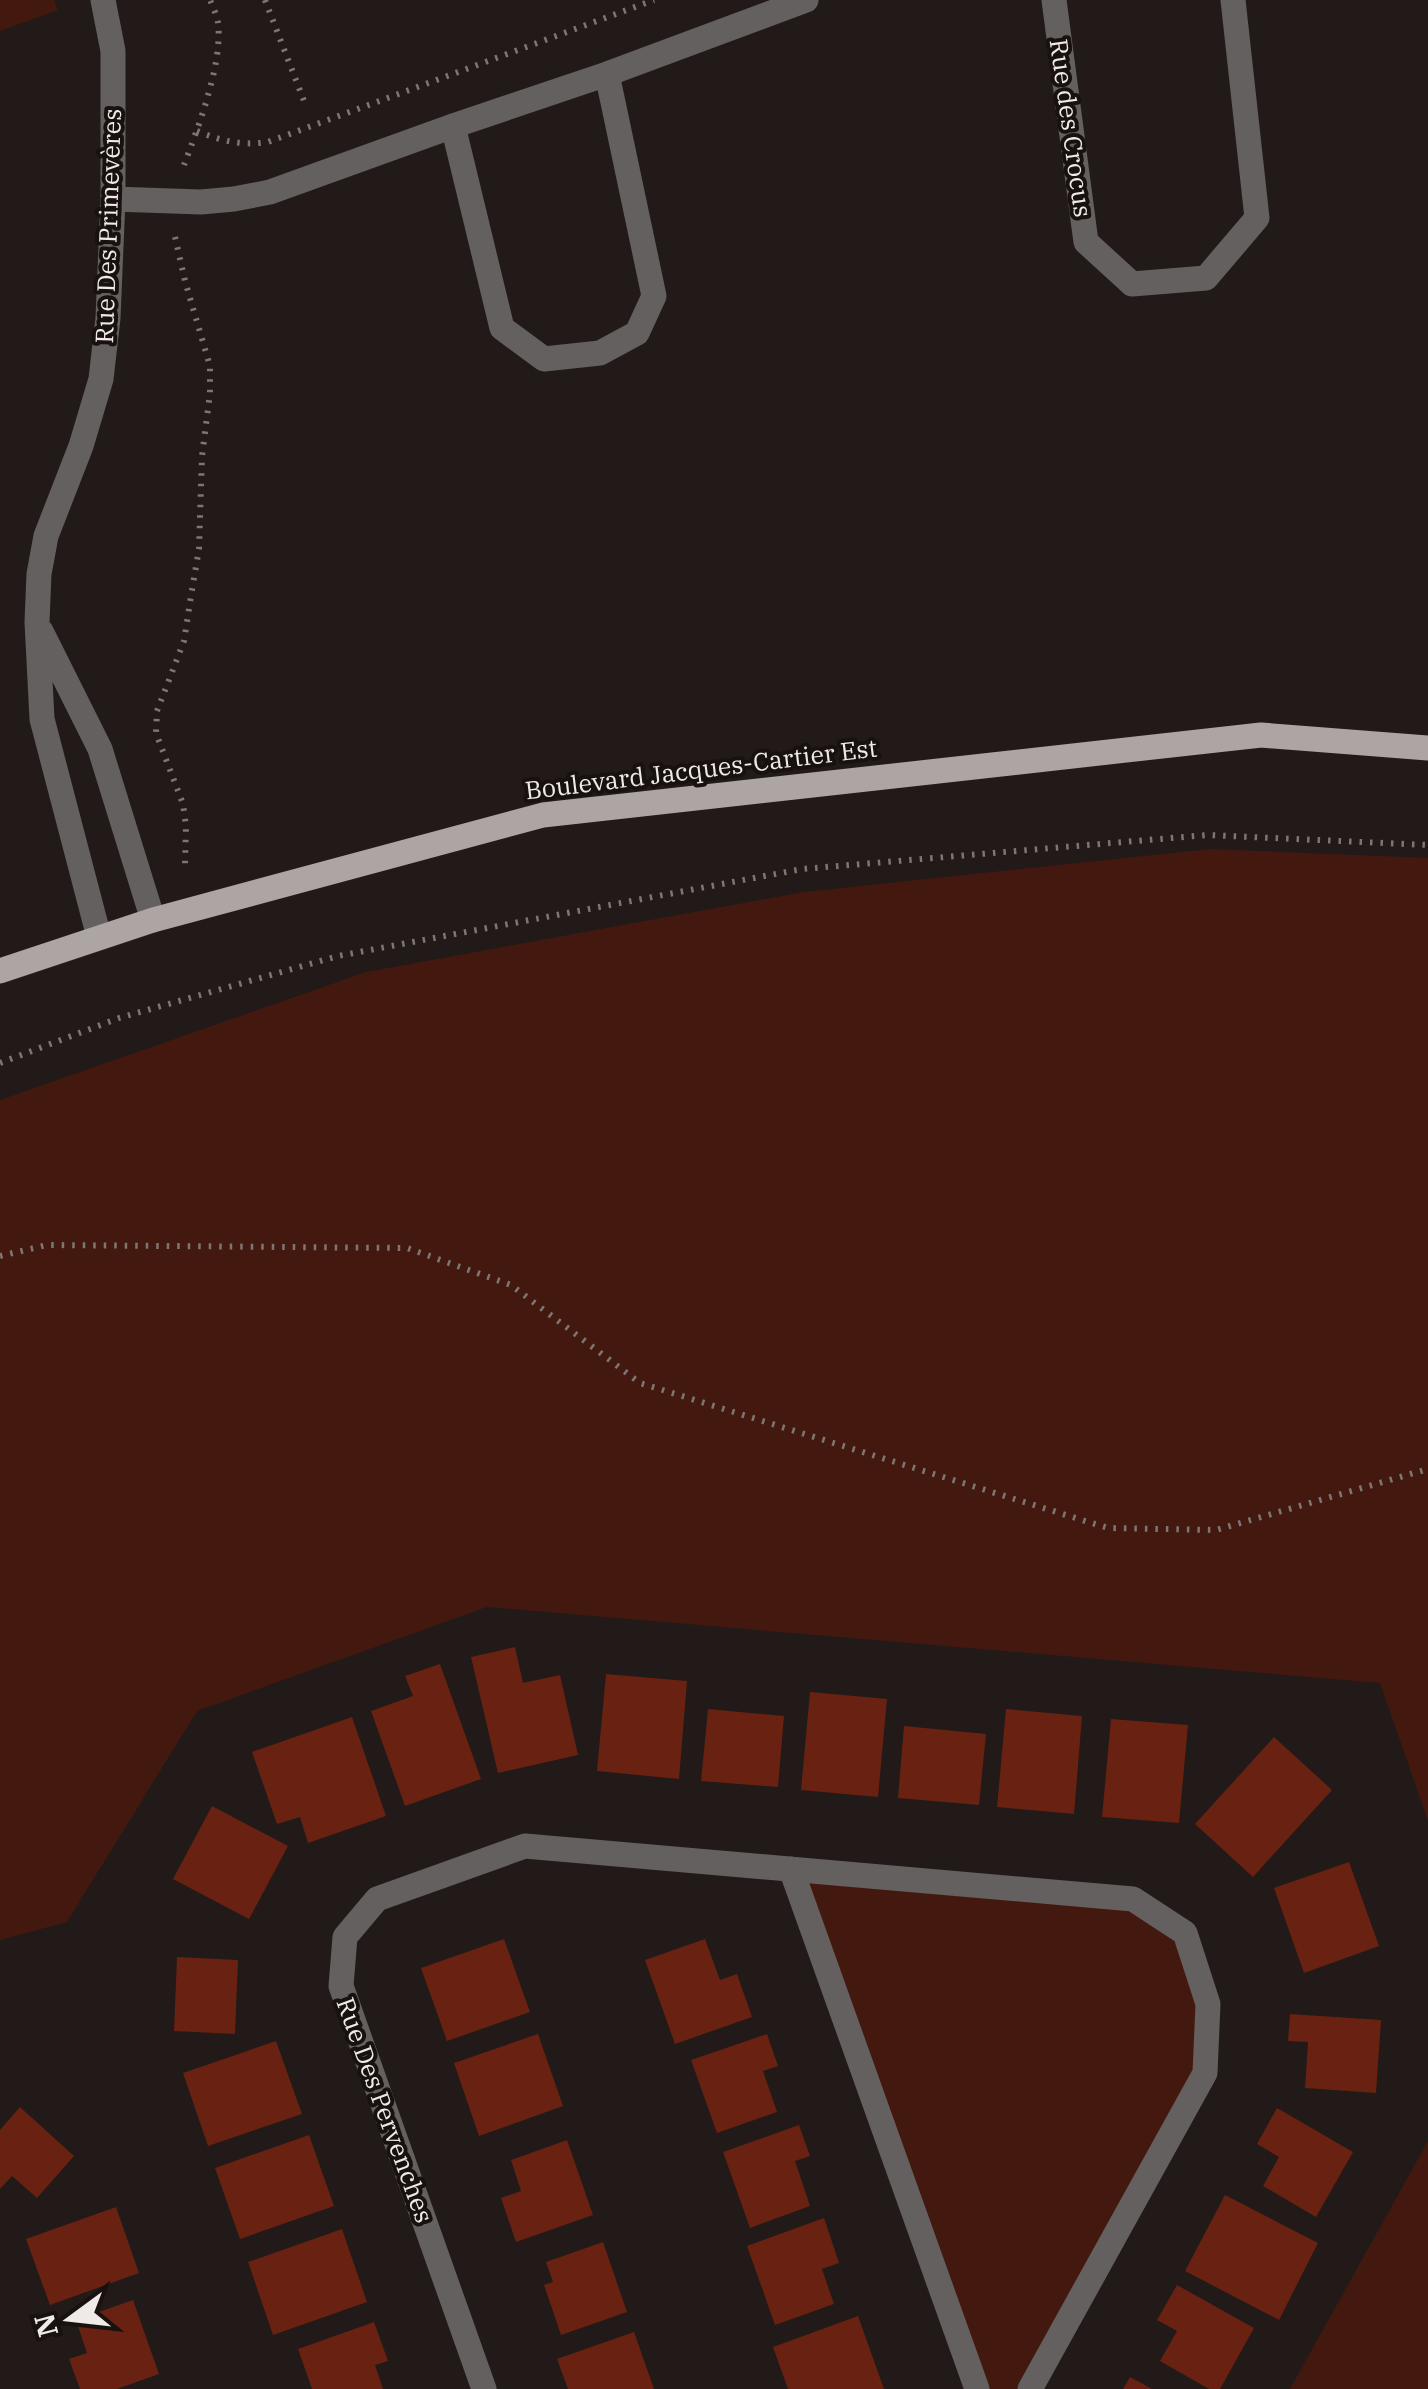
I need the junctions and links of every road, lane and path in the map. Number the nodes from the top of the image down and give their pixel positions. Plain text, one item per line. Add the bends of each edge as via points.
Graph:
1 (103, 0) edge
2 (210, 0) edge
3 (265, 0) edge
4 (654, 0) edge
5 (806, 0) edge
6 (1054, 0) edge
7 (1233, 0) edge
8 (608, 74) junction
9 (306, 106) dead end
10 (453, 126) junction
11 (197, 131) junction
12 (184, 165) dead end
13 (113, 199) junction
14 (175, 237) dead end
15 (37, 622) junction
16 (1428, 748) edge
17 (1428, 844) edge
18 (184, 866) dead end
19 (153, 920) junction
20 (99, 937) junction
21 (0, 971) edge
22 (0, 1063) edge
23 (0, 1256) edge
24 (1428, 1470) edge
25 (791, 1869) junction
26 (484, 2389) edge
27 (977, 2389) edge
28 (1030, 2389) edge

1 - 13 street, Rue Des Primevères via 112,51
2 - 11 path via 217,52
3 - 9 path
4 - 11 path via 268,142 237,144
5 - 8 street
6 - 7 street, Rue des Crocus via 1086,242 1132,284 1206,278 1257,218
8 - 10 street
8 - 10 street via 654,296 637,333 600,353 544,359 502,328
10 - 13 street via 234,200
11 - 12 path
13 - 15 street, Rue Des Primevères via 100,379 46,536
14 - 18 path via 210,366 199,549 184,642 157,711 156,733 186,826
15 - 19 street, Rue Des Primevères via 100,749
15 - 20 street, Rue Des Primevères via 42,719
16 - 19 main road, Boulevard Jacques-Cartier Est via 1260,735 543,815
17 - 22 path via 1208,835 802,869 338,956 119,1018
19 - 20 main road, Boulevard Jacques-Cartier Est
20 - 21 main road, Boulevard Jacques-Cartier Est
23 - 24 path via 47,1245 408,1248 511,1284 640,1383 1108,1528 1216,1530
25 - 26 street, Rue Des Pervenches via 525,1846 377,1899 345,1937 341,1986
25 - 27 street
25 - 28 street, Rue Des Pervenches via 1133,1900 1184,1933 1208,2004 1205,2073

